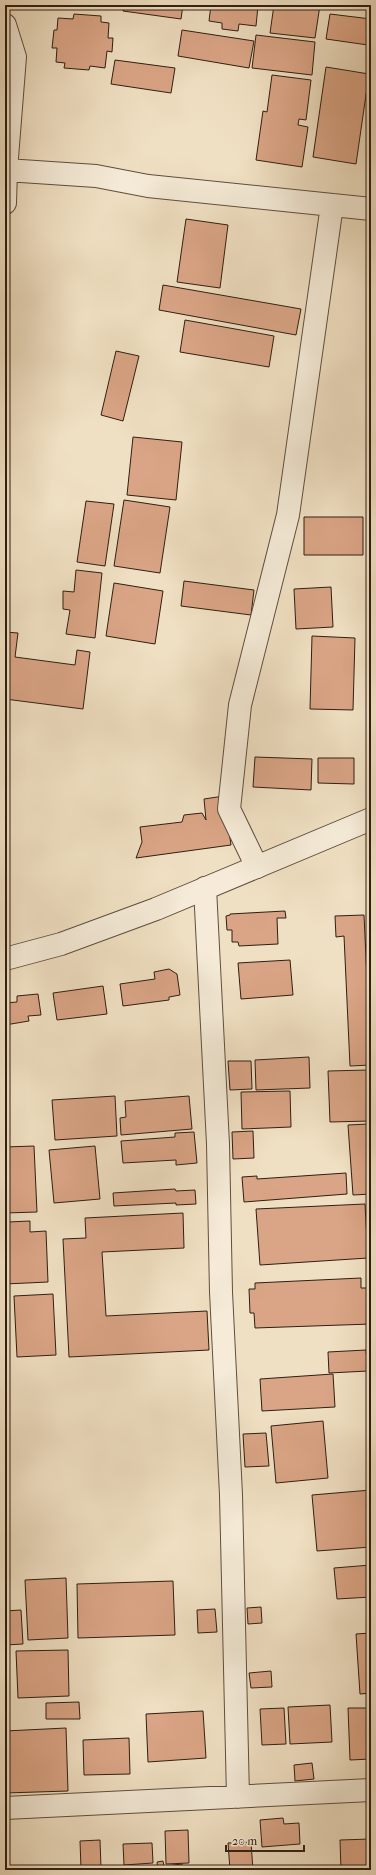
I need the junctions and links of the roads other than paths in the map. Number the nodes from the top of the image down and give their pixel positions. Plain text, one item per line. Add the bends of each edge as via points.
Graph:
1 (5, 25) edge
2 (6, 170) edge
3 (5, 203) edge
4 (332, 205) junction
5 (371, 209) edge
6 (371, 819) edge
7 (257, 867) junction
8 (205, 888) junction
9 (5, 959) edge
10 (371, 1790) edge
11 (238, 1797) junction
12 (5, 1808) edge

1 - 2 street via 15,57
2 - 3 street
2 - 4 street via 96,176 148,186
4 - 5 street
4 - 7 street via 288,516 239,713 229,809
6 - 7 street
7 - 8 street
8 - 9 street via 61,944
8 - 11 street via 218,1144 221,1292 231,1495
10 - 11 street
11 - 12 street

